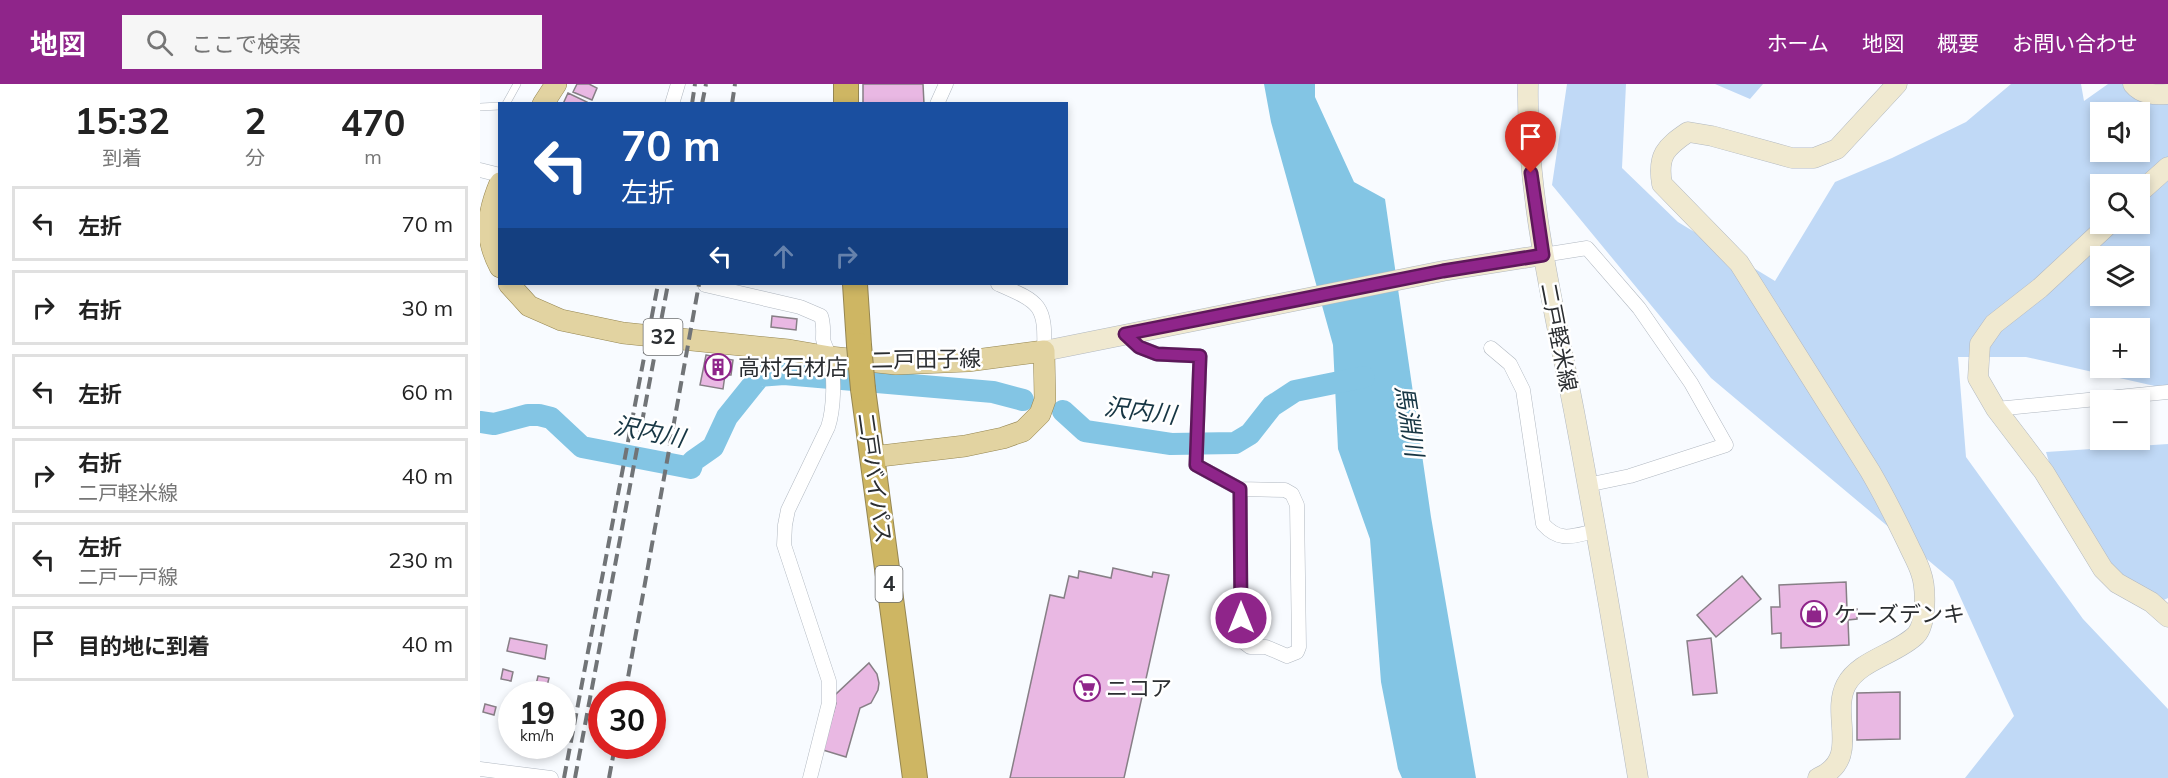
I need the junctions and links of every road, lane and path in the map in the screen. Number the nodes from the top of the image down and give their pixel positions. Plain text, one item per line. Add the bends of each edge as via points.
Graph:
1 (517, 84) edge
2 (556, 84) edge
3 (678, 84) edge
4 (846, 84) edge
5 (946, 84) edge
6 (1528, 84) edge
7 (1897, 84) edge
8 (2133, 84) edge
9 (2168, 94) edge
10 (507, 102) edge
11 (544, 102) edge
12 (673, 102) edge
13 (846, 102) edge
14 (938, 102) edge
15 (498, 106) edge
16 (480, 107) edge
17 (2168, 167) edge
18 (480, 170) edge
19 (498, 174) edge
20 (2150, 184) edge
21 (498, 189) edge
22 (2098, 234) edge
23 (1543, 255) junction
24 (498, 263) edge
25 (510, 285) edge
26 (705, 285) edge
27 (855, 285) edge
28 (1000, 285) edge
29 (1125, 334) junction
30 (1491, 348) dead end
31 (1044, 351) junction
32 (830, 357) junction
33 (2168, 392) edge
34 (1996, 409) junction
35 (872, 457) junction
36 (1587, 485) junction
37 (1240, 489) junction
38 (1595, 531) junction
39 (2168, 617) edge
40 (480, 769) edge
41 (551, 778) edge
42 (810, 778) edge
43 (915, 778) edge
44 (1638, 778) edge
45 (1818, 778) edge

1 - 10 lane
2 - 11 main road
3 - 12 street
4 - 13 highway
5 - 14 street
6 - 23 street via 1531,173
7 - 45 street via 1837,149 1814,158 1792,158 1688,132 1669,145 1659,167 1662,184 1739,263 1886,498 1922,574 1925,614 1917,634 1857,671 1846,685 1841,757 1833,770
8 - 9 street via 2153,95
15 - 16 lane
17 - 20 street
18 - 19 street
21 - 24 main road via 488,234
22 - 34 street via 1994,324 1980,344 1978,378
23 - 29 street, 二戸軽米線
23 - 36 street, 二戸軽米線
23 - 36 street via 1587,248 1639,308 1691,383 1726,445 1630,476
25 - 32 main road, 二戸田子線 / 32 via 529,306 561,320 623,333
26 - 32 street via 800,307 821,316 823,341
27 - 35 highway, 二戸バイパス / 4, bridge
28 - 31 street via 1032,300 1040,309 1045,325
29 - 31 street, 二戸軽米線
29 - 37 street via 1139,347 1157,354 1200,356 1196,465
30 - 38 street via 1510,364 1523,390 1543,524 1565,537
31 - 32 main road, 二戸田子線 / 32 via 968,361 896,364
31 - 35 main road via 1045,400 1040,414 1023,431 964,446
32 - 42 street via 832,415 788,510 784,545 829,681 829,704
33 - 34 street
34 - 39 street via 2044,472 2103,569
35 - 43 highway, 二戸バイパス / 4
36 - 38 street, 二戸軽米線
37 - 37 street via 1241,640 1250,647 1266,647 1287,656 1299,647 1297,506 1292,494 1285,490
38 - 44 street, 二戸軽米線
40 - 41 street

